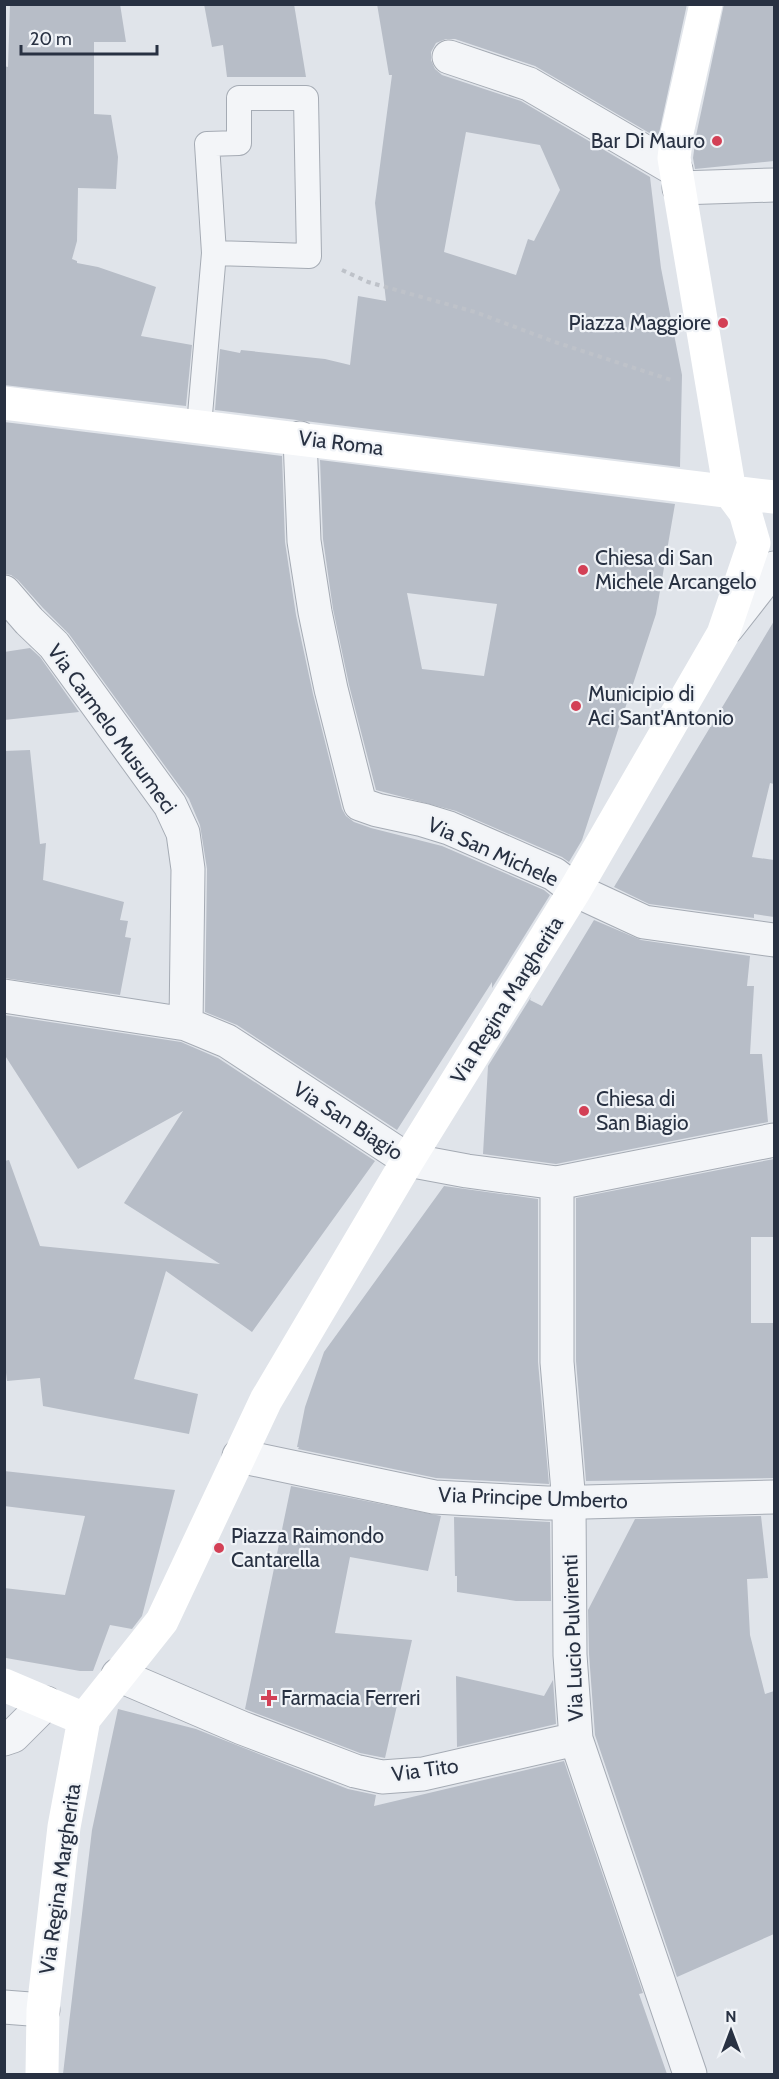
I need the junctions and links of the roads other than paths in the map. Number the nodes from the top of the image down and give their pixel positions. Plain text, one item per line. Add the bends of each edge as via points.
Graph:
1 (706, 4) edge
2 (449, 57) dead end
3 (676, 172) junction
4 (774, 185) edge
5 (214, 253) junction
6 (4, 403) edge
7 (199, 426) junction
8 (300, 438) junction
9 (730, 492) junction
10 (774, 497) edge
11 (760, 569) edge
12 (4, 592) edge
13 (17, 624) edge
14 (575, 890) junction
15 (774, 940) edge
16 (4, 996) edge
17 (186, 1024) junction
18 (774, 1140) edge
19 (408, 1160) junction
20 (556, 1183) junction
21 (239, 1456) junction
22 (774, 1497) edge
23 (569, 1503) junction
24 (112, 1683) junction
25 (4, 1685) edge
26 (46, 1703) junction
27 (84, 1719) junction
28 (4, 1739) edge
29 (576, 1739) junction
30 (4, 2007) edge
31 (43, 2010) junction
32 (42, 2074) edge
33 (690, 2074) edge

1 - 3 street via 677,133
2 - 3 street via 530,84
3 - 4 street
3 - 9 street
5 - 5 lane via 309,256 306,98 239,98 239,143 207,144
5 - 7 lane
6 - 7 street, Via Roma
7 - 8 street, Via Roma
8 - 9 street, Via Roma
8 - 14 street, Via San Michele via 304,541 315,612 360,804 449,828 554,874
9 - 10 street, Via Roma
9 - 11 street, Via Regina Margherita via 746,512
11 - 14 street, Via Regina Margherita
12 - 13 street, Via Carmelo Musumeci
13 - 17 street, Via Carmelo Musumeci via 54,645 170,805 183,833 188,869
14 - 15 street, Via San Michele via 644,922
14 - 19 street, Via Regina Margherita
16 - 17 street, Via San Biagio
17 - 19 street, Via San Biagio via 227,1041
18 - 20 street, Via San Biagio
19 - 20 street, Via San Biagio
19 - 21 street, Via Regina Margherita via 266,1400
20 - 23 street, Via Lucio Pulvirenti via 556,1362
21 - 23 street, Via Principe Umberto via 434,1497
21 - 24 street, Via Regina Margherita via 162,1621
22 - 23 street, Via Principe Umberto
23 - 29 street, Via Lucio Pulvirenti via 570,1655
24 - 27 street, Via Regina Margherita
24 - 29 street, Via Tito via 355,1772 382,1777 423,1774
25 - 26 street
26 - 27 street
26 - 28 street via 13,1736
27 - 31 street, Via Regina Margherita via 64,1827
29 - 33 street, Via Lucio Pulvirenti
30 - 31 street
31 - 32 street, Via Regina Margherita

